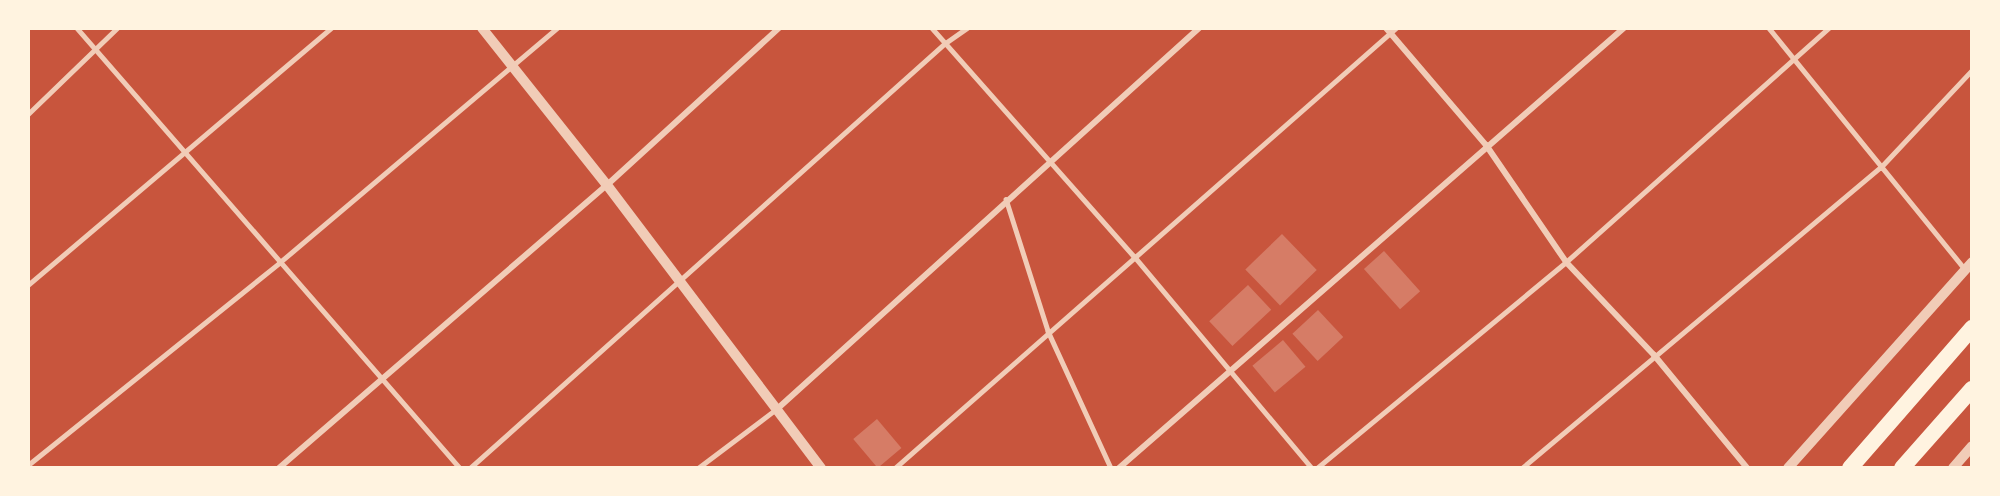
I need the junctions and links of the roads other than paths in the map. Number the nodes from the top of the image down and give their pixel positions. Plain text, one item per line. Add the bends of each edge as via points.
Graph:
1 (77, 28) edge
2 (117, 28) edge
3 (331, 28) edge
4 (482, 28) edge
5 (557, 28) edge
6 (779, 28) edge
7 (932, 28) edge
8 (966, 28) edge
9 (1199, 28) edge
10 (1624, 28) edge
11 (1769, 28) edge
12 (1829, 28) edge
13 (1390, 30) edge
14 (944, 44) junction
15 (96, 48) junction
16 (1797, 60) junction
17 (513, 68) junction
18 (1971, 70) edge
19 (28, 114) edge
20 (1486, 145) junction
21 (185, 150) junction
22 (1050, 165) junction
23 (1880, 168) junction
24 (607, 185) junction
25 (1006, 200) junction
26 (1134, 256) junction
27 (279, 262) junction
28 (1566, 262) junction
29 (1968, 265) edge
30 (681, 283) junction
31 (28, 285) edge
32 (1971, 328) edge
33 (1048, 331) junction
34 (1654, 356) junction
35 (1229, 368) junction
36 (383, 376) junction
37 (1971, 388) edge
38 (775, 410) junction
39 (1971, 446) edge
40 (28, 465) edge
41 (279, 468) edge
42 (460, 468) edge
43 (470, 468) edge
44 (698, 468) edge
45 (821, 468) edge
46 (894, 468) edge
47 (1111, 468) edge
48 (1119, 468) edge
49 (1312, 468) edge
50 (1317, 468) edge
51 (1522, 468) edge
52 (1747, 468) edge
53 (1788, 468) edge
54 (1850, 468) edge
55 (1902, 468) edge
56 (1953, 468) edge

1 - 15 lane
2 - 15 lane
3 - 21 lane
4 - 17 street
5 - 17 lane
6 - 24 street
7 - 14 lane
8 - 14 lane
9 - 22 street
10 - 20 street
11 - 16 lane
12 - 16 lane
13 - 20 street
13 - 26 lane
14 - 22 lane
14 - 30 lane
15 - 19 lane
15 - 21 lane
16 - 23 lane
16 - 28 lane
17 - 24 street
17 - 27 lane
18 - 23 lane
20 - 28 street
20 - 35 street
21 - 27 lane
21 - 31 lane
22 - 25 street
22 - 26 lane
23 - 29 lane
23 - 34 lane
24 - 30 street
24 - 36 street
25 - 33 lane
25 - 38 street
26 - 33 lane
26 - 35 lane
27 - 36 lane
27 - 40 lane
28 - 34 street
28 - 50 lane
29 - 53 street
30 - 38 street
30 - 43 lane
32 - 54 highway
33 - 46 lane
33 - 47 lane
34 - 51 lane
34 - 52 street
35 - 48 street
35 - 49 lane
36 - 41 street
36 - 42 lane
37 - 55 highway
38 - 44 lane
38 - 45 street
39 - 56 street

